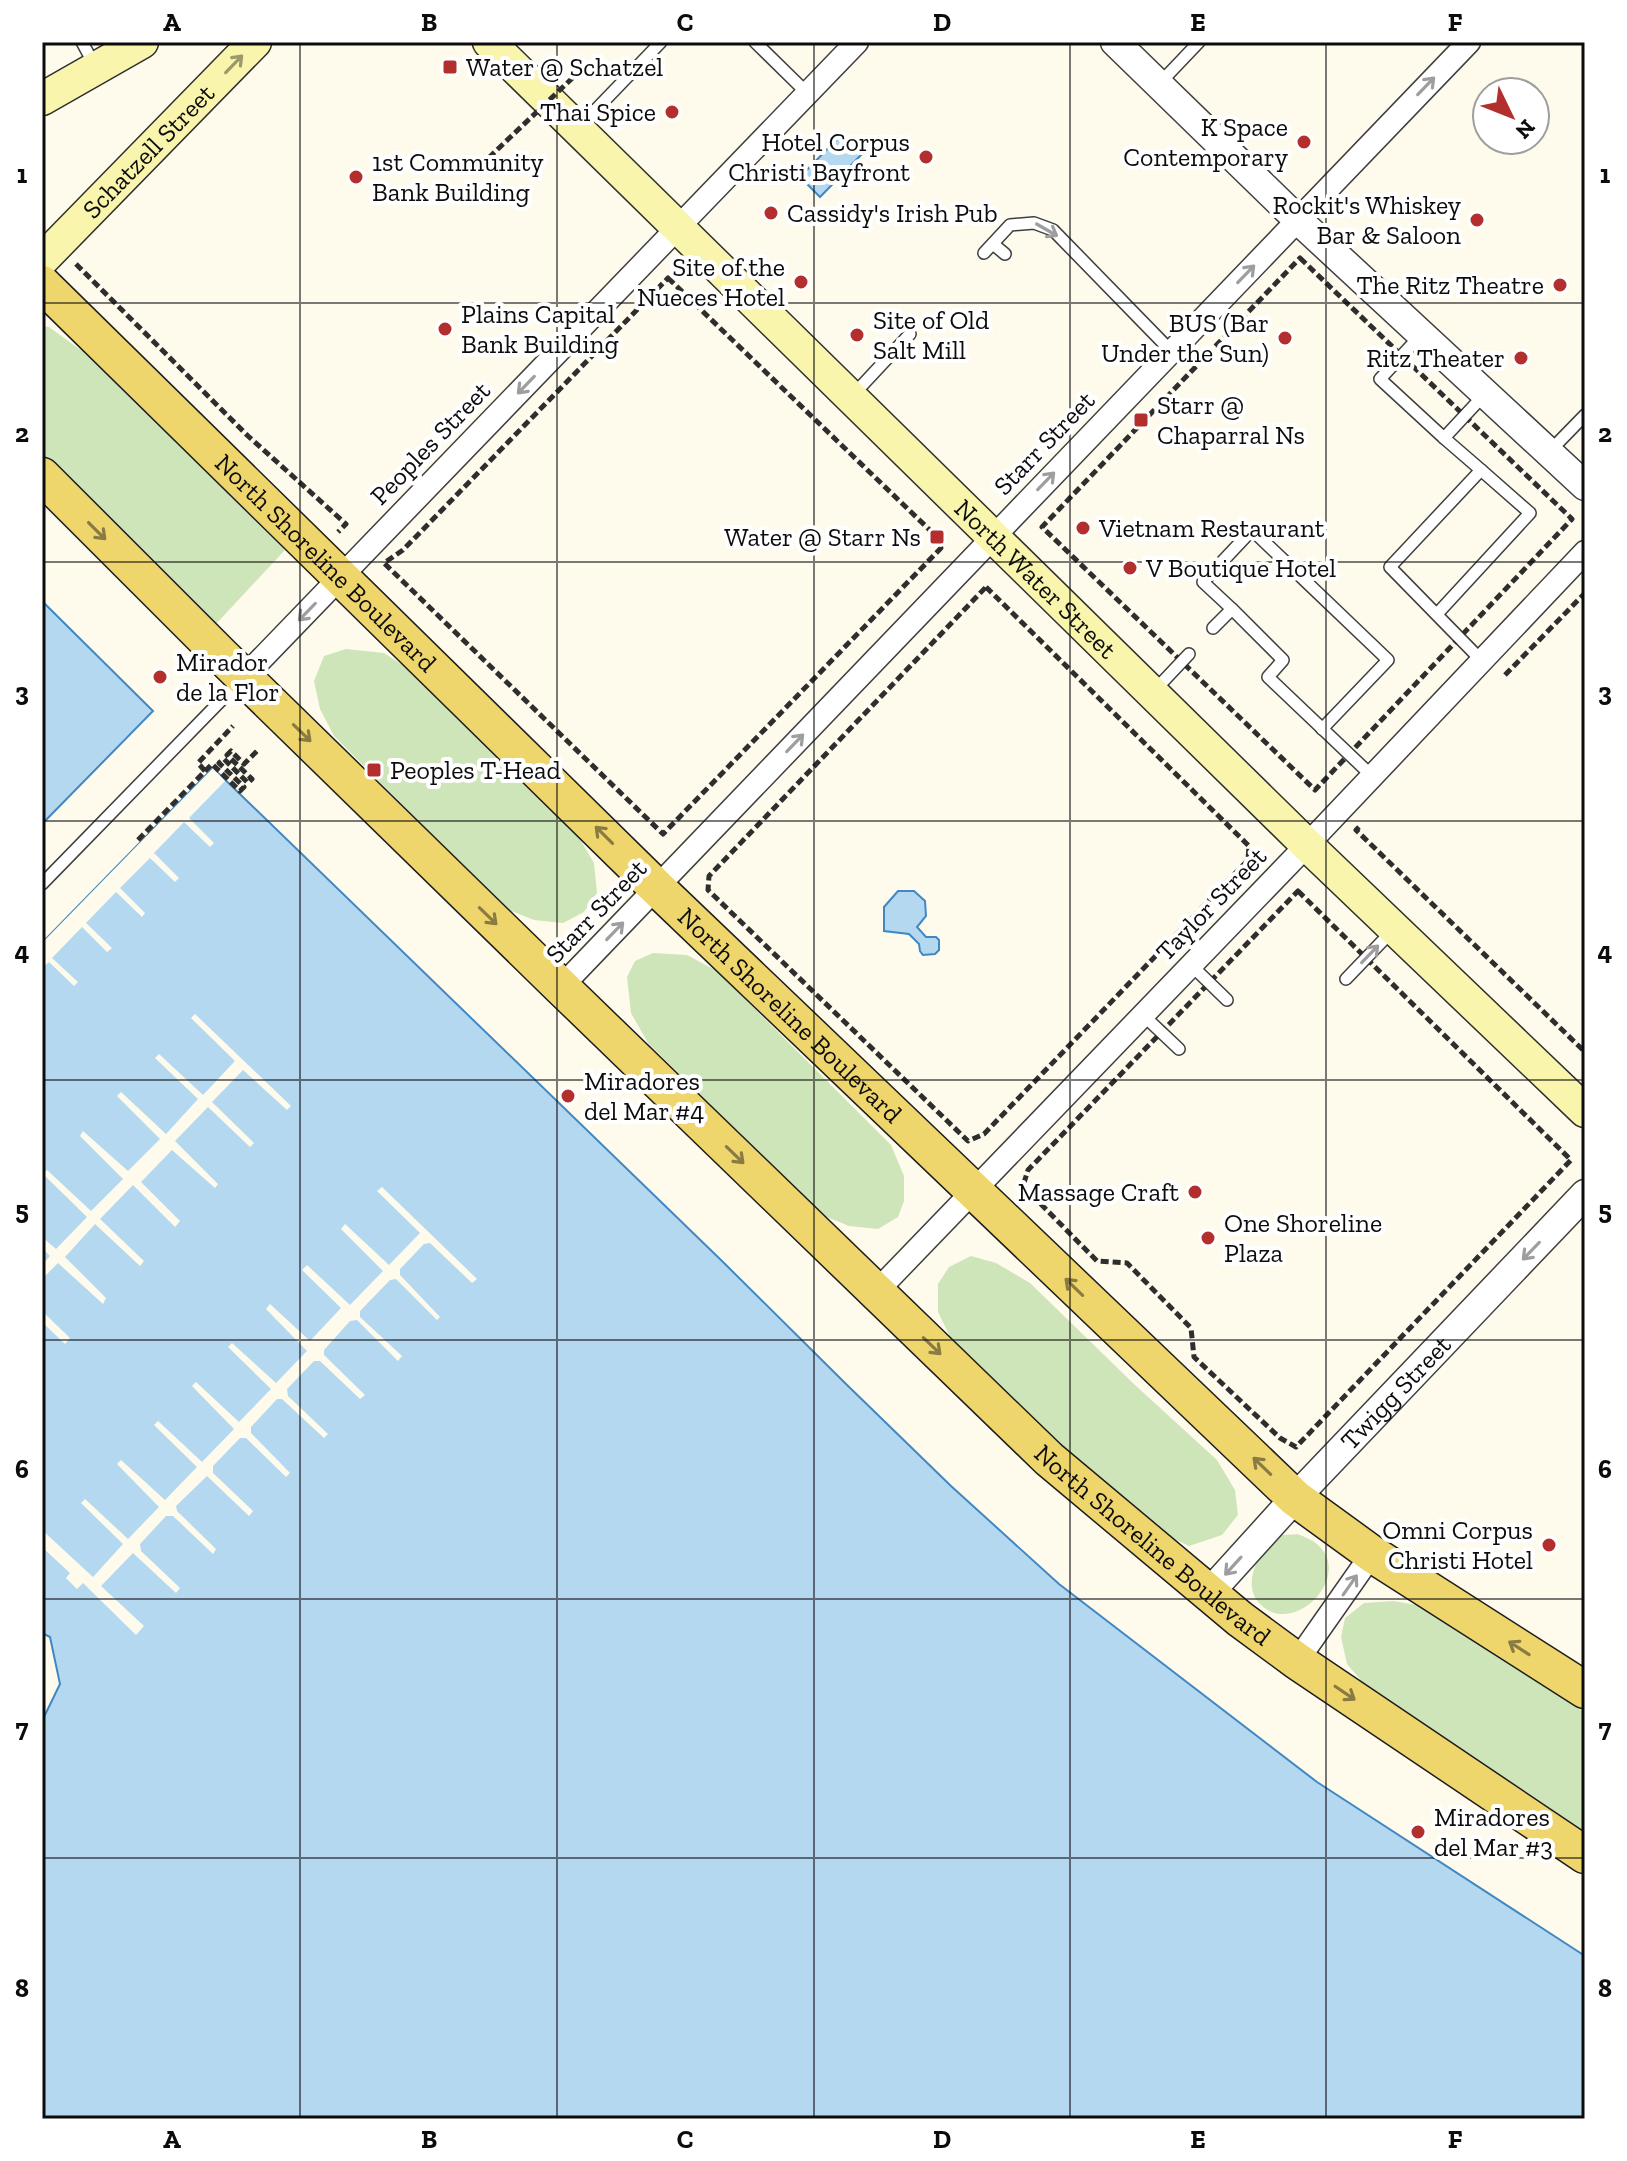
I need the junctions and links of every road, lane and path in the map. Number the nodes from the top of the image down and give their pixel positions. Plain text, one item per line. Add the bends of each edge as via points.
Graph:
1 (142, 42) edge
2 (255, 42) edge
3 (489, 42) edge
4 (661, 42) edge
5 (755, 42) edge
6 (857, 42) edge
7 (1115, 42) edge
8 (1199, 42) edge
9 (1469, 42) edge
10 (89, 55) edge
11 (583, 68) dead end
12 (1159, 84) junction
13 (807, 93) junction
14 (42, 99) edge
15 (577, 129) junction
16 (480, 166) dead end
17 (1298, 220) junction
18 (678, 228) junction
19 (1005, 254) dead end
20 (58, 260) edge
21 (42, 284) edge
22 (910, 334) dead end
23 (1421, 334) junction
24 (1171, 351) junction
25 (1402, 355) junction
26 (1485, 394) junction
27 (850, 398) junction
28 (1585, 415) edge
29 (1464, 416) junction
30 (1444, 438) junction
31 (1549, 452) junction
32 (1481, 470) junction
33 (42, 476) edge
34 (1585, 486) edge
35 (346, 524) dead end
36 (992, 537) junction
37 (1585, 552) edge
38 (384, 563) joint
39 (341, 576) junction
40 (986, 587) joint
41 (1585, 593) edge
42 (1232, 609) junction
43 (1437, 614) junction
44 (1213, 628) dead end
45 (1459, 637) junction
46 (1185, 658) junction
47 (1482, 661) junction
48 (244, 677) junction
49 (1498, 683) dead end
50 (1152, 693) junction
51 (233, 726) dead end
52 (1322, 729) junction
53 (258, 750) dead end
54 (1349, 754) junction
55 (205, 771) junction
56 (1372, 776) junction
57 (1367, 818) dead end
58 (138, 840) dead end
59 (1307, 845) junction
60 (42, 884) edge
61 (657, 888) junction
62 (1394, 929) junction
63 (1366, 958) junction
64 (1191, 965) junction
65 (1346, 979) dead end
66 (1209, 982) junction
67 (561, 987) junction
68 (1227, 1000) dead end
69 (1143, 1015) junction
70 (1161, 1032) junction
71 (1179, 1049) dead end
72 (1585, 1052) edge
73 (1585, 1111) edge
74 (974, 1191) junction
75 (1585, 1194) edge
76 (876, 1292) junction
77 (1295, 1498) junction
78 (1372, 1554) junction
79 (1209, 1593) junction
80 (1297, 1661) junction
81 (1585, 1690) edge
82 (1585, 1855) edge

1 - 10 main road
20 -> 2 main road, Schatzell Street
3 - 15 main road, North Water Street
4 - 15 lane
5 - 13 lane
6 - 13 street, Peoples Street
7 - 12 street
8 - 12 lane
17 -> 9 street, Starr Street
10 - 14 main road
11 - 16 path, bridge
12 - 17 street
13 - 18 street, Peoples Street
15 - 18 main road, North Water Street
17 - 23 street
24 -> 17 street, Starr Street
18 - 27 main road, North Water Street
18 -> 39 street, Peoples Street
19 -> 24 lane via 988,248 1010,225 1034,223 1053,230
20 - 35 path
21 - 39 main road, North Shoreline Boulevard
22 - 27 lane
23 - 25 lane
23 - 26 street
36 -> 24 street, Starr Street
25 - 29 path
25 - 30 lane via 1380,379
25 - 46 path via 1300,258 1042,527
26 - 29 lane
26 - 31 street
27 - 36 main road, North Water Street
28 - 31 lane
29 - 30 lane
29 - 45 path via 1572,519
30 - 32 lane
31 - 34 street
32 - 43 lane via 1390,567
32 - 43 lane via 1530,513
33 -> 48 main road, North Shoreline Boulevard
36 - 50 main road, North Water Street
61 -> 36 street, Starr Street
37 - 47 street, Taylor Street
38 - 38 path via 663,834 941,548 937,537 668,278 403,550
39 -> 48 street, Peoples Street
61 -> 39 main road, North Shoreline Boulevard
40 - 40 path via 709,876 708,890 968,1141 984,1134 1248,860 1249,846
41 - 49 path
42 - 44 lane
42 - 52 lane via 1283,660 1268,677
42 - 52 lane via 1203,582 1252,530 1388,660
43 - 45 lane
45 - 47 lane
45 - 54 path
46 - 50 lane
46 - 54 path via 1315,790
47 - 56 street, Taylor Street
48 - 60 lane
48 -> 67 main road, North Shoreline Boulevard
50 - 59 main road, North Water Street
51 - 55 path via 198,763
52 - 54 lane
53 - 55 path via 244,764 231,751 227,755 252,779 248,783 224,759 219,763 244,787 240,791 212,764
54 - 56 lane
55 - 58 path
56 - 59 street, Taylor Street
57 - 72 path via 1356,830
59 - 62 main road, North Water Street
59 - 64 street, Taylor Street
67 -> 61 street, Starr Street
61 - 74 main road, North Shoreline Boulevard
63 -> 62 lane
62 - 73 main road, North Water Street
63 - 65 lane
63 - 66 path via 1298,891
63 - 70 path via 1571,1160 1296,1447 1194,1357 1191,1328 1127,1263 1097,1261 1023,1186 1028,1170
64 - 66 lane
64 - 69 street, Taylor Street
66 - 68 lane
66 - 70 path
67 -> 76 main road, North Shoreline Boulevard
69 - 70 lane
69 - 74 street, Taylor Street
70 - 71 lane
74 - 76 street, Taylor Street
77 -> 74 main road, North Shoreline Boulevard
75 -> 77 street, Twigg Street
76 -> 79 main road, North Shoreline Boulevard via 1049,1459
77 - 78 main road, North Shoreline Boulevard
77 -> 79 street, Twigg Street
80 -> 78 street
81 -> 78 main road, North Shoreline Boulevard
79 - 80 main road, North Shoreline Boulevard
80 -> 82 main road, North Shoreline Boulevard

